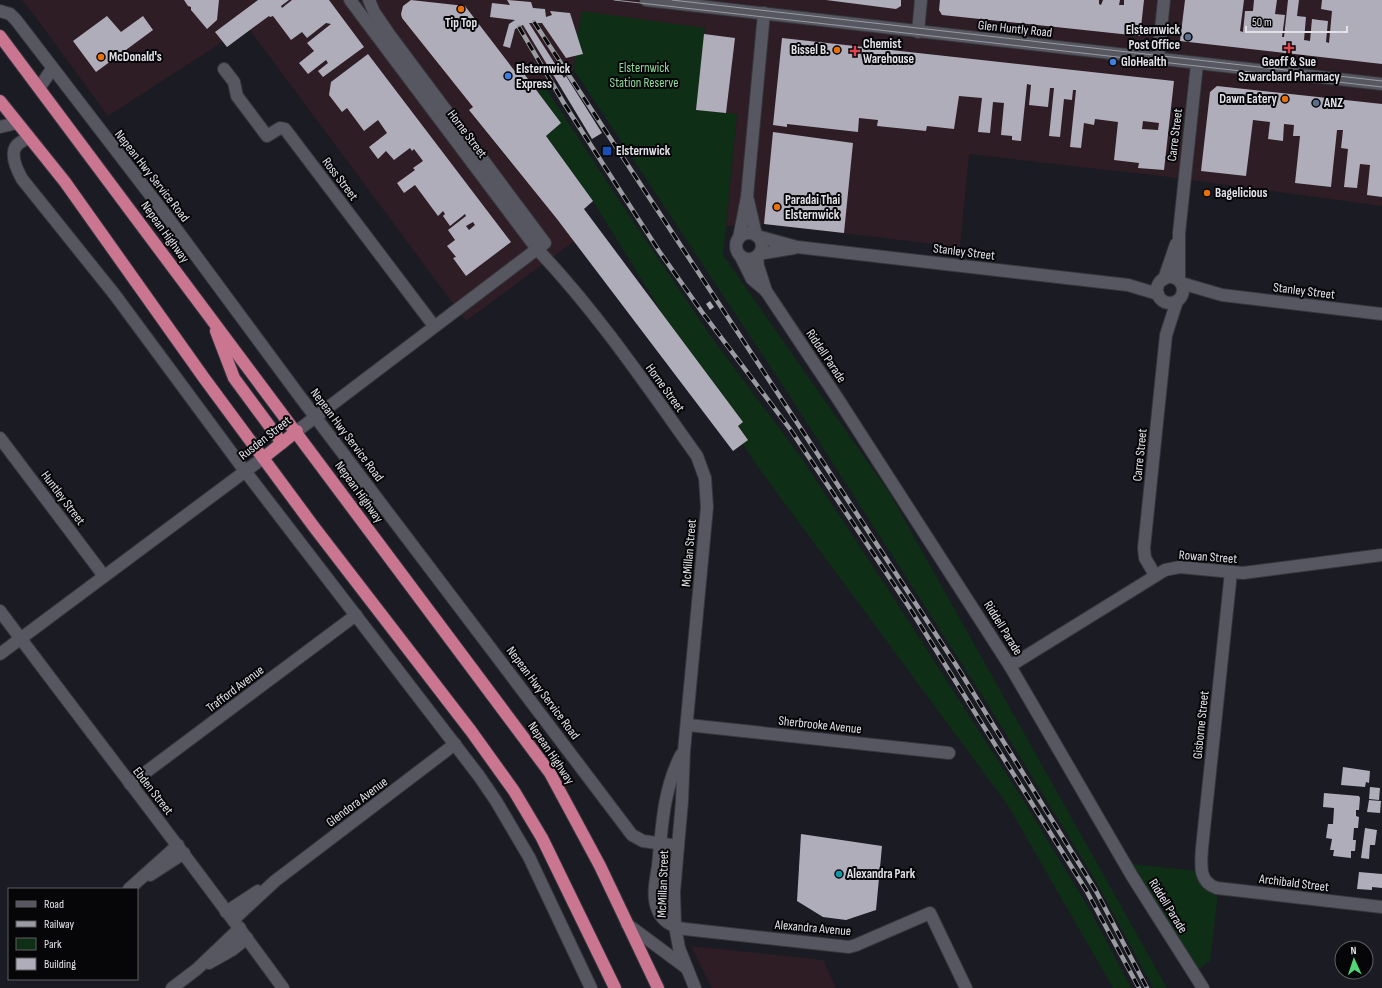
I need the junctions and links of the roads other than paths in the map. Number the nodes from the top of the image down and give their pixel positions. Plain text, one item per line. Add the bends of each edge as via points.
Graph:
1 (350, 0) edge
2 (369, 0) edge
3 (646, 0) edge
4 (921, 0) edge
5 (1164, 0) edge
6 (5, 12) edge
7 (764, 14) junction
8 (918, 32) junction
9 (0, 36) edge
10 (384, 37) junction
11 (1158, 59) junction
12 (1197, 64) junction
13 (52, 69) junction
14 (224, 69) dead end
15 (1382, 84) edge
16 (39, 88) junction
17 (0, 101) edge
18 (17, 123) junction
19 (0, 128) edge
20 (28, 138) junction
21 (747, 197) junction
22 (1179, 233) junction
23 (756, 235) junction
24 (739, 238) junction
25 (541, 246) junction
26 (797, 247) junction
27 (740, 255) junction
28 (758, 255) junction
29 (1162, 281) junction
30 (1180, 282) junction
31 (1128, 285) junction
32 (766, 291) junction
33 (1222, 295) junction
34 (1160, 297) junction
35 (1179, 299) junction
36 (1382, 314) edge
37 (214, 324) junction
38 (434, 326) junction
39 (1166, 335) junction
40 (316, 416) junction
41 (297, 432) junction
42 (0, 438) edge
43 (282, 443) junction
44 (263, 458) junction
45 (245, 471) junction
46 (705, 478) joint
47 (1382, 555) edge
48 (1232, 572) junction
49 (1155, 575) junction
50 (104, 576) junction
51 (0, 611) edge
52 (356, 615) junction
53 (20, 638) junction
54 (0, 654) edge
55 (1010, 666) junction
56 (688, 725) junction
57 (455, 744) junction
58 (684, 751) junction
59 (949, 753) dead end
60 (130, 784) junction
61 (660, 844) junction
62 (678, 846) junction
63 (181, 849) junction
64 (1205, 880) joint
65 (131, 887) edge
66 (1382, 907) edge
67 (627, 924) junction
68 (236, 925) junction
69 (675, 926) junction
70 (686, 968) junction
71 (172, 988) edge
72 (283, 988) edge
73 (591, 988) edge
74 (615, 988) edge
75 (658, 988) edge
76 (695, 988) edge
77 (966, 988) edge
78 (1203, 988) edge

1 - 10 street, Horne Street
2 - 10 street, Horne Street
3 - 7 street, Glen Huntly Road
4 - 8 street
5 - 11 street
6 - 13 street, Nepean Hwy Service Road
7 - 8 street, Glen Huntly Road
7 - 21 street
8 - 11 street, Glen Huntly Road
9 - 16 highway, Nepean Highway
10 - 25 street, Horne Street
11 - 12 street, Glen Huntly Road
12 - 15 street, Glen Huntly Road
12 - 22 street, Carre Street
13 - 16 street
13 - 40 street, Nepean Hwy Service Road
14 - 38 street, Ross Street via 235,84 237,96 268,136 280,128 285,129
16 - 37 highway, Nepean Highway
17 - 18 highway
18 - 19 street
18 - 20 highway
20 - 44 highway via 89,214
20 - 45 street via 17,145 14,153 16,169 22,179 115,295
21 - 23 street
21 - 24 street
22 - 29 street, Carre Street
22 - 30 street, Carre Street
23 - 24 street via 747,233
23 - 26 street, Stanley Street
23 - 28 street via 762,244
24 - 27 street via 736,247
25 - 38 street, Rusden Street
25 - 46 street, Horne Street via 697,456
26 - 28 street, Stanley Street
26 - 31 street, Stanley Street
27 - 28 street via 748,258
27 - 32 street, Riddell Parade via 752,279
28 - 32 street, Riddell Parade via 758,266
29 - 30 street via 1171,277
29 - 31 street, Stanley Street
29 - 34 street via 1158,290
30 - 33 street, Stanley Street
30 - 35 street via 1183,290
31 - 34 street, Stanley Street
32 - 55 street, Riddell Parade
33 - 35 street, Stanley Street
33 - 36 street, Stanley Street
34 - 35 street via 1169,302
34 - 39 street, Carre Street
35 - 39 street, Carre Street
37 - 41 highway, Nepean Highway
37 - 43 highway via 234,378
38 - 40 street, Rusden Street
39 - 49 street, Carre Street via 1144,548 1145,558
40 - 41 street, Rusden Street
40 - 61 street, Nepean Hwy Service Road via 632,835 643,841
41 - 43 highway, Rusden Street
41 - 67 highway, Nepean Highway via 550,773 600,866
42 - 50 street, Huntley Street
43 - 44 highway, Rusden Street
44 - 45 street, Rusden Street
44 - 74 highway via 514,791 542,838
45 - 50 street, Rusden Street
45 - 52 street
46 - 56 street, McMillan Street via 707,507
47 - 48 street, Rowan Street via 1254,572
48 - 49 street, Rowan Street via 1180,567
48 - 64 street, Gisborne Street via 1202,848 1201,872
49 - 55 street, Rowan Street
50 - 53 street, Rusden Street
51 - 53 street, Ebden Street
52 - 57 street
52 - 60 street, Trafford Avenue
53 - 54 street, Rusden Street
53 - 60 street, Ebden Street
55 - 78 street, Riddell Parade via 1132,876
56 - 58 street, McMillan Street
56 - 59 street, Sherbrooke Avenue
57 - 68 street, Glendora Avenue via 275,881
57 - 73 street via 496,801 525,850
58 - 61 street, McMillan Street via 668,787
58 - 62 street, McMillan Street
60 - 63 street, Ebden Street
61 - 62 street, Nepean Hwy Service Road
61 - 69 street, McMillan Street via 655,901 661,916
62 - 69 street, McMillan Street via 674,892
63 - 65 street via 168,866
63 - 68 street, Ebden Street
64 - 66 street, Archibald Street via 1217,888
67 - 70 street
67 - 75 highway, Nepean Highway
68 - 71 street, Glendora Avenue via 197,969
68 - 72 street, Ebden Street
69 - 70 street via 680,953
69 - 77 street, Alexandra Avenue via 685,930 849,947 930,913
70 - 76 street

